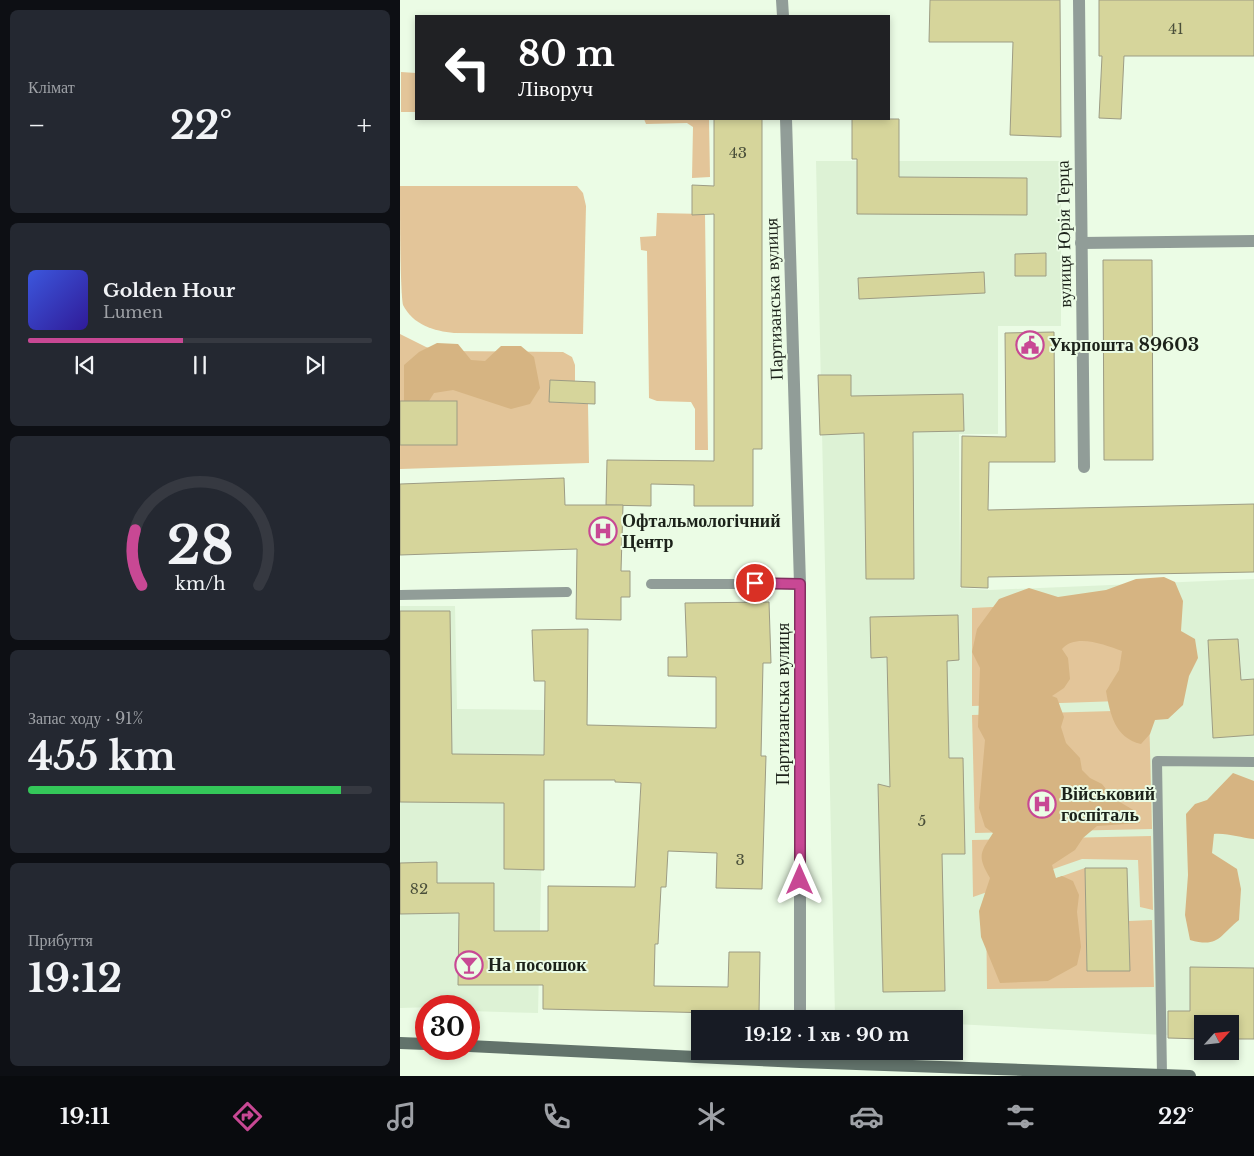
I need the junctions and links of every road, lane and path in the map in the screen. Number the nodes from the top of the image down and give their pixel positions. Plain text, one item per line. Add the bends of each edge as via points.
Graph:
1 (782, 0) edge
2 (1079, 0) edge
3 (783, 15) edge
4 (786, 120) edge
5 (1254, 241) edge
6 (1081, 242) junction
7 (1084, 467) dead end
8 (651, 584) dead end
9 (800, 584) junction
10 (567, 592) dead end
11 (400, 595) edge
12 (1254, 762) edge
13 (800, 1010) edge
14 (400, 1043) edge
15 (415, 1044) edge
16 (480, 1046) edge
17 (691, 1053) edge
18 (860, 1060) edge
19 (1162, 1075) edge
20 (1190, 1076) edge

1 - 3 street
2 - 6 street, вулиця Юрія Герца
4 - 9 street, Партизанська вулиця
5 - 6 street
6 - 7 street, вулиця Юрія Герца
8 - 9 lane
9 - 13 street, Партизанська вулиця
10 - 11 lane
12 - 19 lane via 1157,761
14 - 15 street
16 - 17 street
18 - 19 street
19 - 20 street

